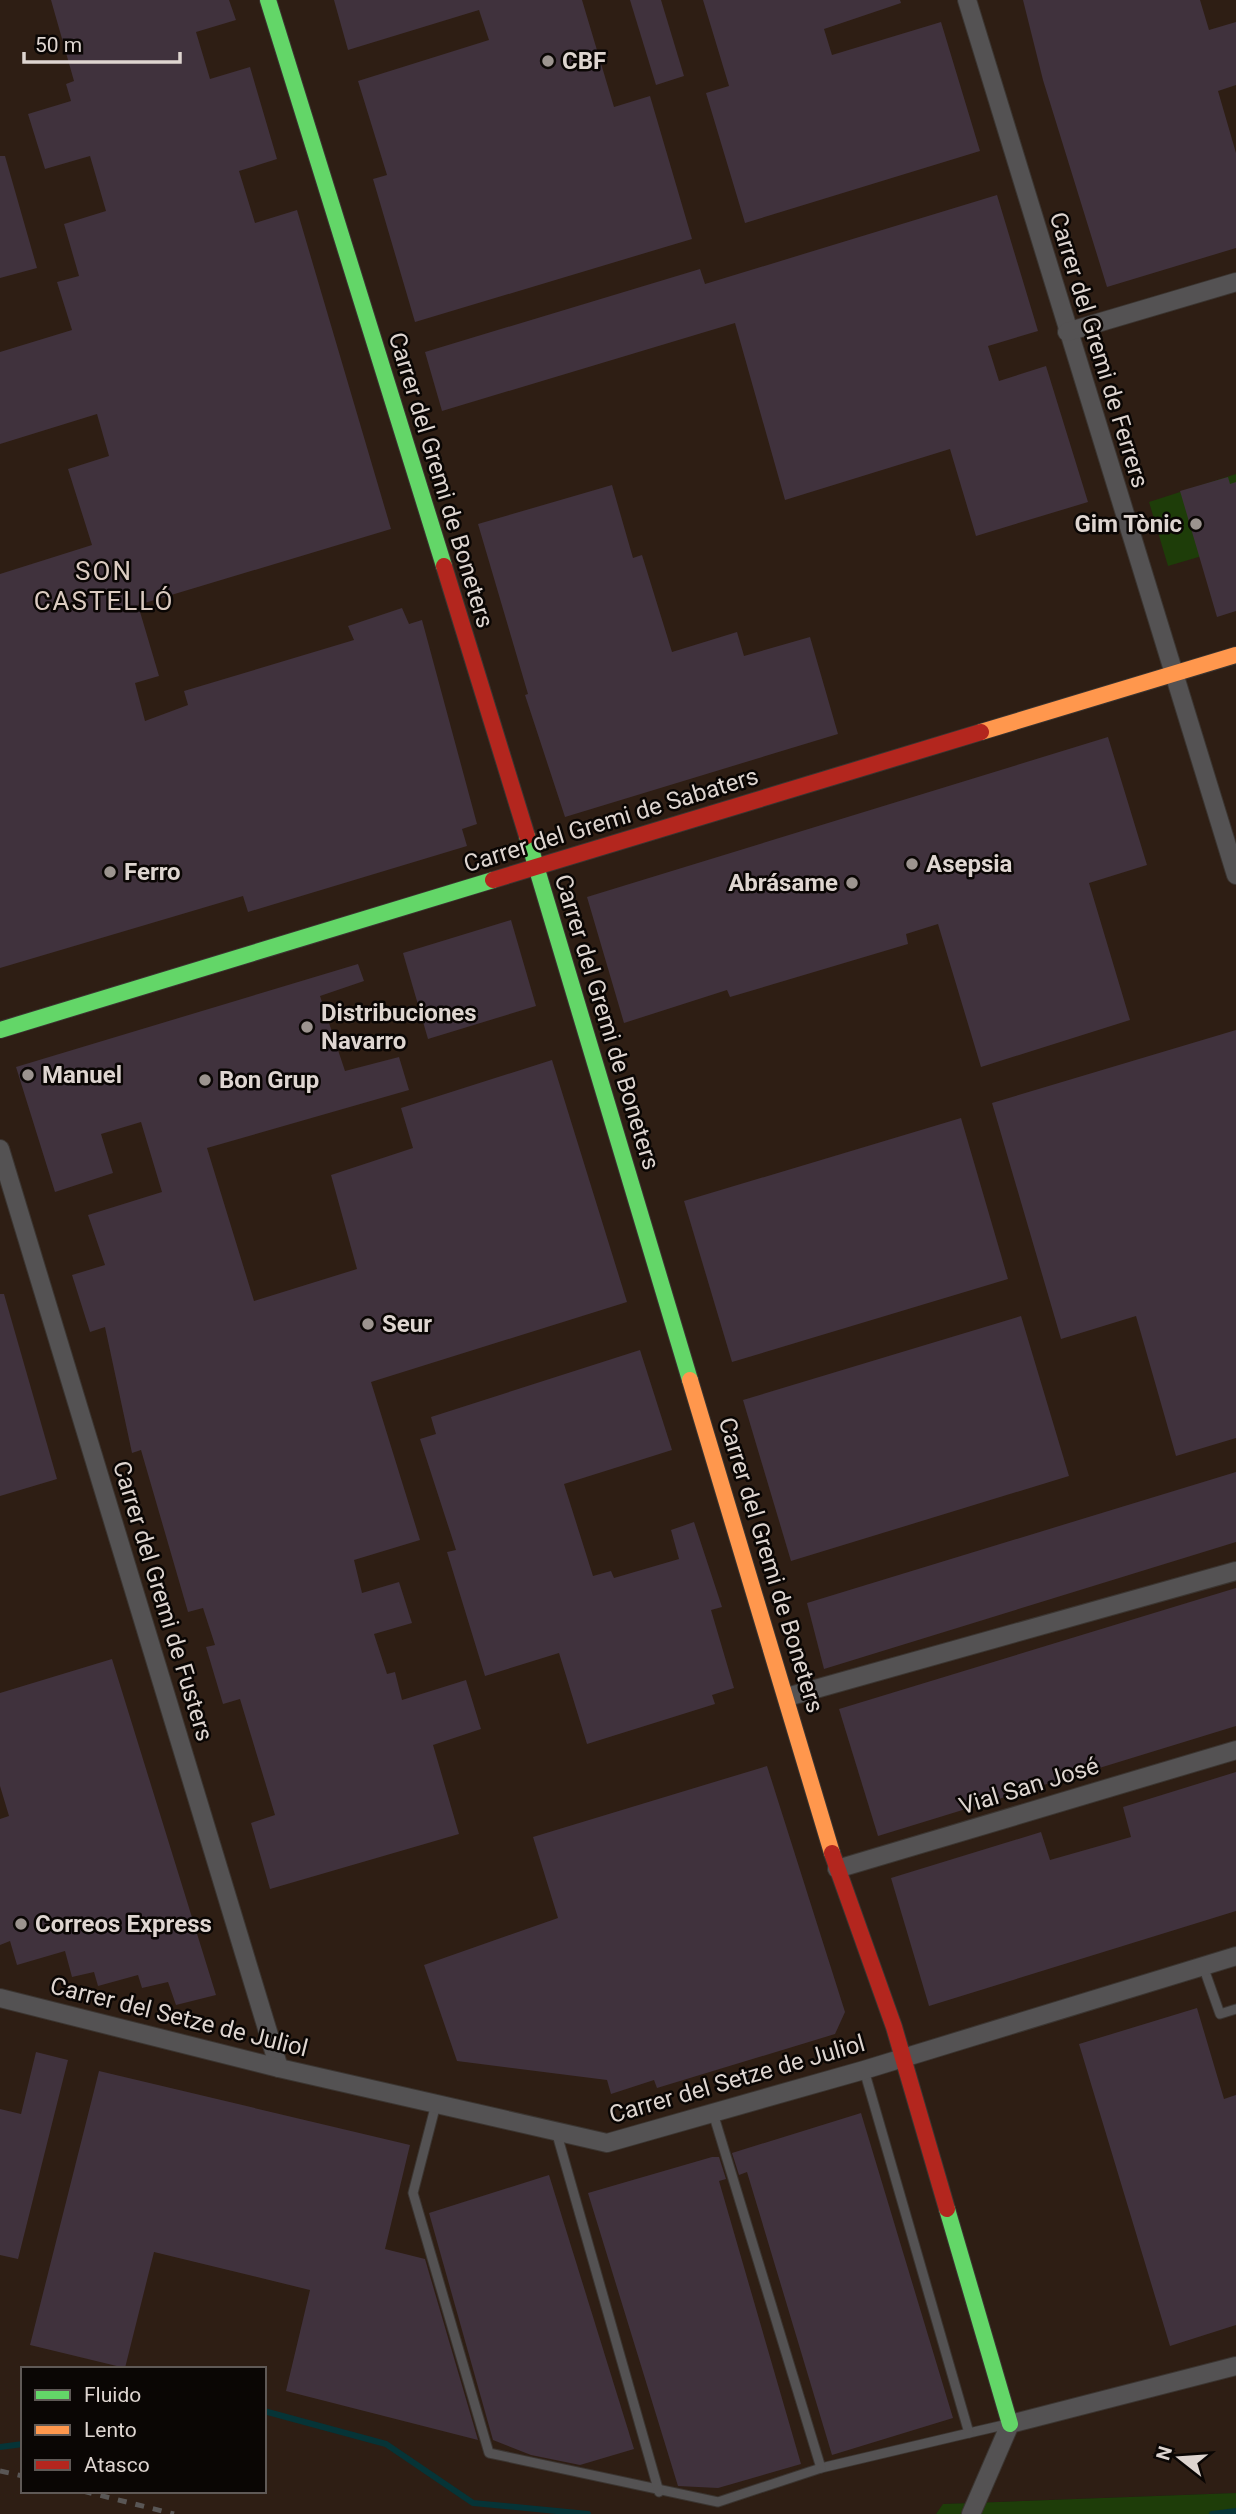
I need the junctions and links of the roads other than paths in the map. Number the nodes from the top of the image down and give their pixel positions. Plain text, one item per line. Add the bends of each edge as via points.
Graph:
1 (268, 0) edge
2 (967, 0) edge
3 (1236, 282) edge
4 (1067, 332) junction
5 (1236, 655) edge
6 (1175, 674) junction
7 (537, 867) junction
8 (1236, 875) edge
9 (0, 1030) edge
10 (0, 1149) edge
11 (1236, 1571) edge
12 (786, 1697) junction
13 (1236, 1749) edge
14 (837, 1869) junction
15 (1236, 1956) edge
16 (1203, 1966) junction
17 (0, 1998) edge
18 (1236, 2009) edge
19 (902, 2057) junction
20 (279, 2068) junction
21 (864, 2070) junction
22 (436, 2104) junction
23 (713, 2113) junction
24 (556, 2131) junction
25 (1236, 2367) edge
26 (1010, 2424) junction
27 (969, 2433) junction
28 (821, 2468) junction
29 (659, 2492) junction
30 (971, 2514) edge

1 - 7 street, Carrer del Gremi de Boneters
2 - 4 street, Carrer del Gremi de Ferrers
3 - 4 street
4 - 6 street, Carrer del Gremi de Ferrers
5 - 6 street, Carrer del Gremi de Sabaters
6 - 7 street, Carrer del Gremi de Sabaters
6 - 8 street, Carrer del Gremi de Ferrers
7 - 9 street, Carrer del Gremi de Sabaters
7 - 12 street, Carrer del Gremi de Boneters
10 - 20 street, Carrer del Gremi de Fusters
11 - 12 street
12 - 14 street, Carrer del Gremi de Boneters
13 - 14 street, Vial San José
14 - 19 street, Carrer del Gremi de Boneters
15 - 16 street, Carrer del Setze de Juliol
16 - 18 lane via 1220,2014
16 - 19 street, Carrer del Setze de Juliol
17 - 20 street, Carrer del Setze de Juliol
19 - 21 street, Carrer del Setze de Juliol
19 - 26 street, Carrer del Gremi de Boneters
20 - 22 street, Carrer del Setze de Juliol
21 - 23 street, Carrer del Setze de Juliol
21 - 27 lane
22 - 24 street, Carrer del Setze de Juliol
22 - 29 lane via 413,2193 489,2453
23 - 24 street, Carrer del Setze de Juliol via 607,2143
23 - 28 lane
24 - 29 lane
25 - 26 street
26 - 27 lane
26 - 30 street
27 - 28 lane
28 - 29 lane via 718,2502

